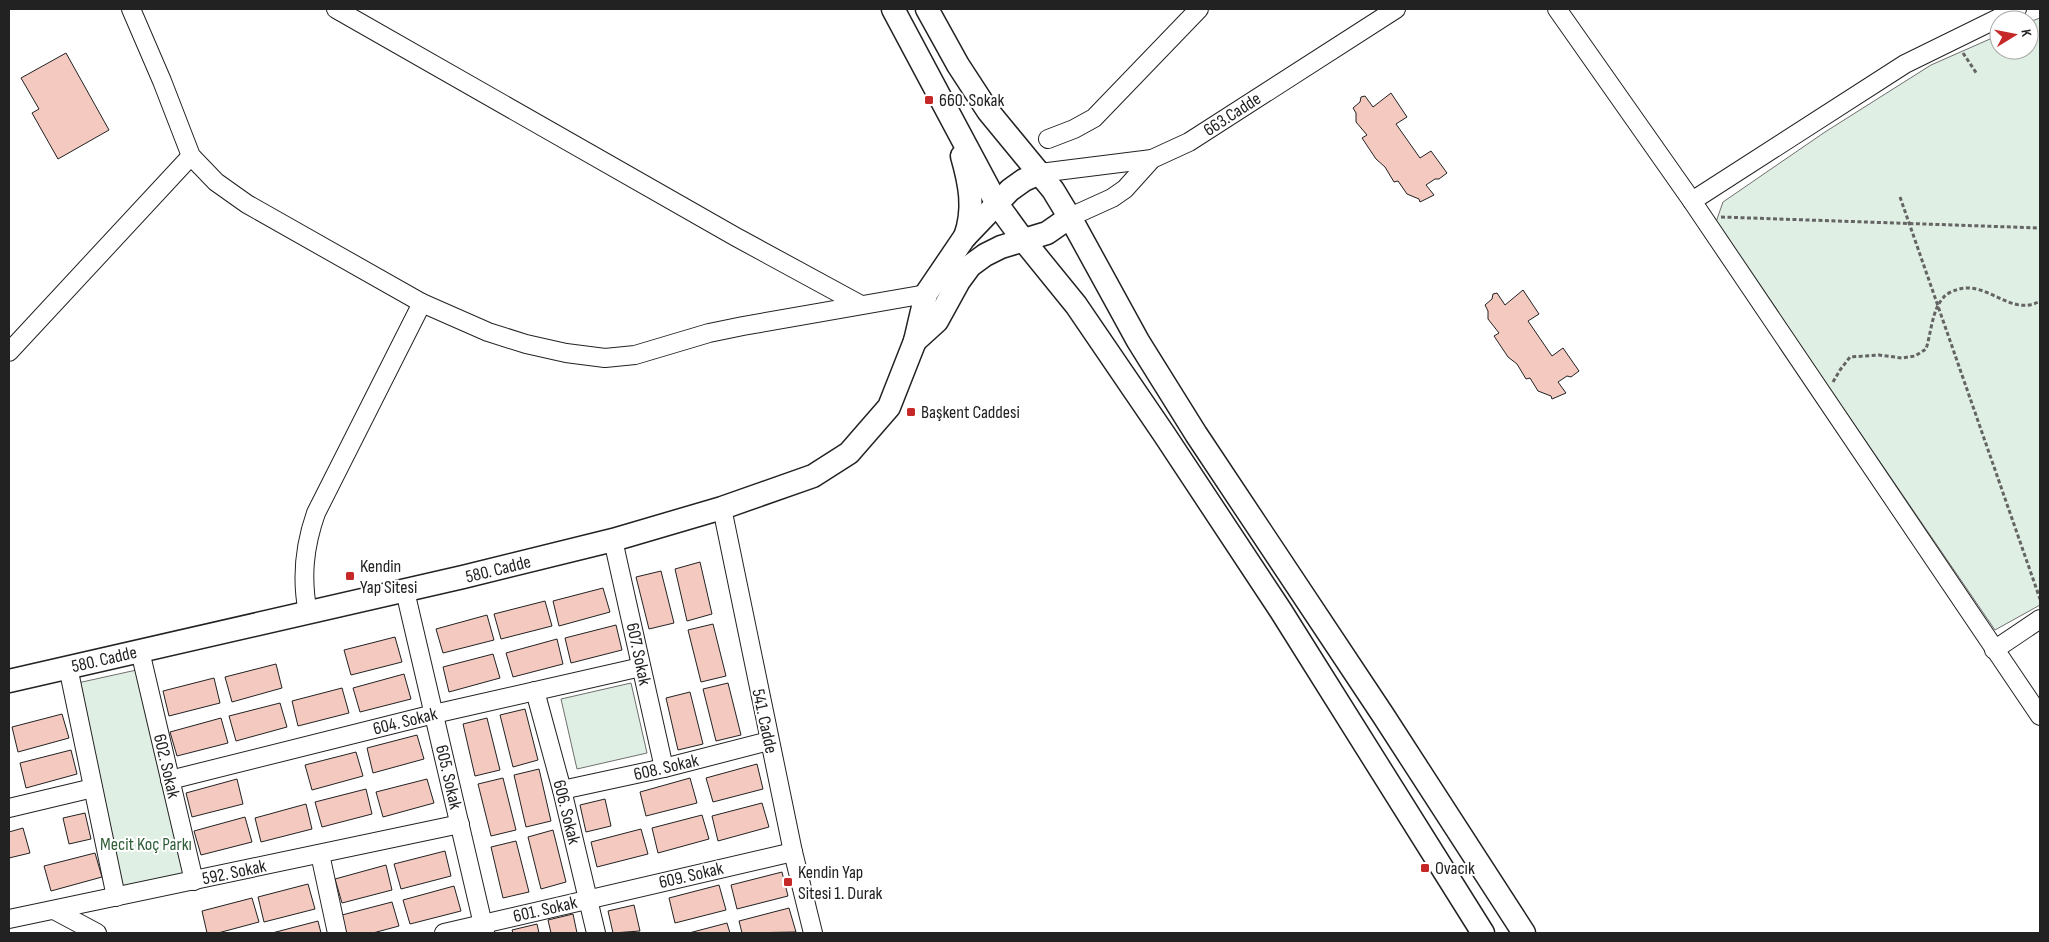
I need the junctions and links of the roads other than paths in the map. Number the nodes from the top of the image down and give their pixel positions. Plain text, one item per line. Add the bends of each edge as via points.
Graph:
1 (131, 9) edge
2 (336, 9) edge
3 (893, 9) edge
4 (927, 9) edge
5 (1199, 9) edge
6 (1396, 9) edge
7 (1557, 9) edge
8 (2017, 9) edge
9 (952, 120) junction
10 (1048, 139) dead end
11 (191, 156) junction
12 (1152, 159) junction
13 (1040, 173) junction
14 (1692, 202) junction
15 (997, 204) junction
16 (1070, 217) junction
17 (964, 238) junction
18 (1024, 241) junction
19 (926, 294) junction
20 (422, 303) junction
21 (861, 305) junction
22 (915, 341) junction
23 (9, 352) edge
24 (722, 508) junction
25 (613, 540) junction
26 (405, 591) junction
27 (308, 613) junction
28 (2040, 619) edge
29 (1994, 650) junction
30 (140, 651) junction
31 (642, 667) junction
32 (68, 668) junction
33 (9, 681) edge
34 (534, 691) junction
35 (434, 714) junction
36 (2040, 716) edge
37 (769, 741) junction
38 (664, 768) junction
39 (170, 780) junction
40 (93, 788) junction
41 (562, 790) junction
42 (9, 808) edge
43 (460, 824) junction
44 (793, 852) junction
45 (320, 854) junction
46 (194, 881) junction
47 (116, 897) junction
48 (589, 899) junction
49 (54, 910) junction
50 (9, 919) edge
51 (484, 928) edge
52 (96, 933) edge
53 (337, 933) edge
54 (444, 933) edge
55 (596, 933) edge
56 (813, 933) edge
57 (1483, 933) edge
58 (1524, 933) edge

1 - 11 street
2 - 21 street
3 - 9 main road
4 - 13 main road via 988,110
5 - 10 street via 1094,118
6 - 12 street, 663.Cadde via 1189,142
7 - 14 street
8 - 14 street via 1905,64
9 - 15 main road
9 - 17 main road via 972,198 971,216
11 - 20 street via 216,182 247,204
11 - 23 street
12 - 13 street
12 - 16 street, 663.Cadde via 1125,189 1098,206
13 - 15 main road via 1010,190
13 - 16 main road
14 - 29 street
15 - 17 main road
15 - 18 main road
16 - 18 main road via 1047,233
16 - 58 main road via 1138,341 1196,434
17 - 19 main road
18 - 22 main road via 985,254 970,266 937,321
18 - 57 main road via 1076,305 1164,434 1281,611
19 - 21 street
19 - 22 main road, 580. Cadde
20 - 21 street via 488,332 526,344 566,354 605,358 635,355 709,333
20 - 27 street via 316,513 303,564
22 - 24 main road, 580. Cadde via 889,407 849,453 812,476
24 - 25 main road, 580. Cadde
24 - 37 street, 541. Cadde
25 - 26 main road, 580. Cadde
25 - 31 street, 607. Sokak
26 - 27 main road, 580. Cadde
26 - 35 street, 605. Sokak
27 - 30 main road, 580. Cadde
28 - 29 street
29 - 36 street
30 - 32 main road, 580. Cadde
30 - 39 street, 602. Sokak
31 - 34 street, 604. Sokak
31 - 38 street, 607. Sokak
32 - 33 main road, 580. Cadde
32 - 40 street
34 - 35 street, 604. Sokak
34 - 41 street, 606. Sokak
35 - 39 street, 604. Sokak
35 - 43 street, 605. Sokak
37 - 38 street, 608. Sokak
37 - 44 street, 541. Cadde
38 - 41 street, 608. Sokak
39 - 46 street, 602. Sokak
40 - 42 street
40 - 47 street
41 - 48 street, 606. Sokak
43 - 45 street, 592. Sokak
43 - 51 street, 605. Sokak
44 - 48 street, 609. Sokak
44 - 56 street, 541. Cadde
45 - 46 street, 592. Sokak
45 - 53 street
46 - 47 street, 592. Sokak
47 - 49 street, 592. Sokak
48 - 51 street, 601. Sokak
48 - 55 street, 606. Sokak
49 - 50 street, 592. Sokak
49 - 52 street
51 - 54 street, 601. Sokak

